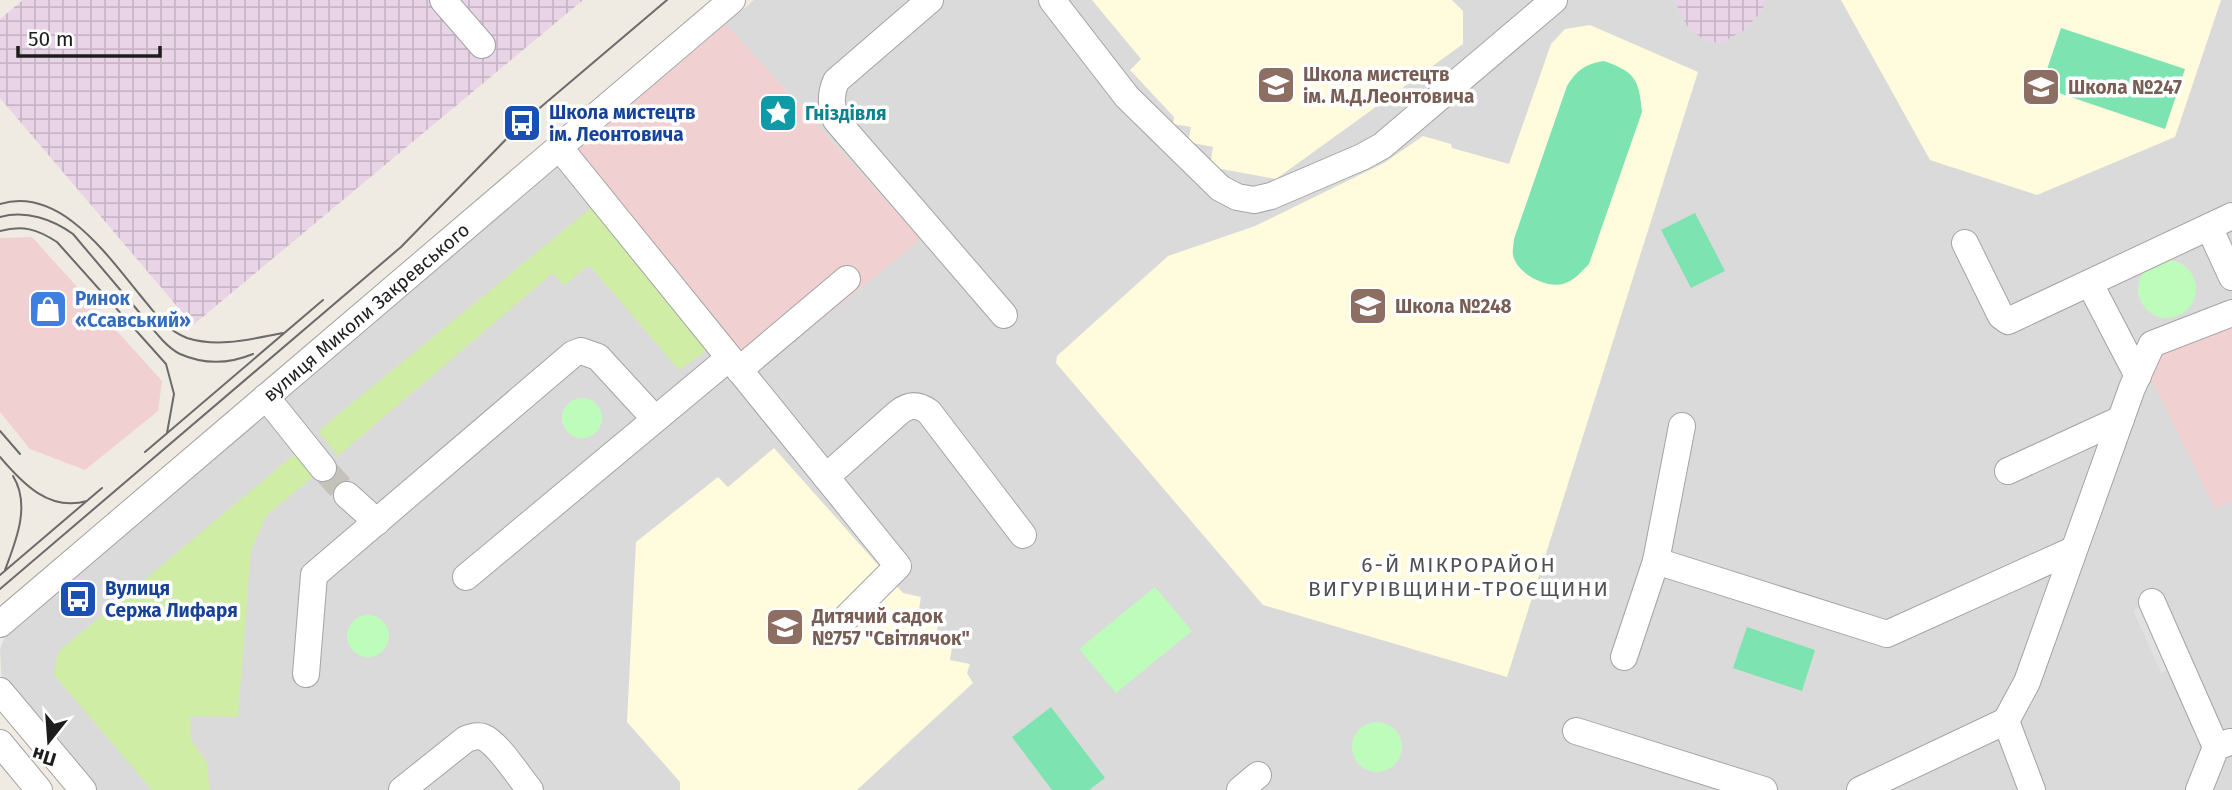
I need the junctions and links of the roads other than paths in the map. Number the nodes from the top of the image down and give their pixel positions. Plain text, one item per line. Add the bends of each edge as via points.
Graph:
1 (443, 0) edge
2 (732, 0) edge
3 (930, 0) edge
4 (1052, 0) edge
5 (1554, 0) edge
6 (482, 45) dead end
7 (559, 147) junction
8 (2220, 222) edge
9 (1965, 243) dead end
10 (2232, 276) edge
11 (847, 279) dead end
12 (2090, 284) junction
13 (2232, 313) edge
14 (1004, 315) dead end
15 (734, 364) junction
16 (2138, 376) junction
17 (266, 397) junction
18 (655, 419) junction
19 (2121, 419) junction
20 (1682, 426) dead end
21 (323, 468) tunnel mouth
22 (2008, 471) dead end
23 (826, 477) junction
24 (347, 495) tunnel mouth
25 (377, 522) junction
26 (1023, 535) dead end
27 (2073, 550) junction
28 (1656, 561) junction
29 (466, 577) dead end
30 (2152, 602) dead end
31 (0, 624) edge
32 (836, 628) dead end
33 (1624, 657) dead end
34 (306, 674) dead end
35 (0, 691) edge
36 (2006, 721) junction
37 (1576, 731) dead end
38 (0, 743) edge
39 (2224, 744) edge
40 (39, 790) edge
41 (83, 790) edge
42 (402, 790) edge
43 (530, 790) edge
44 (1764, 790) edge
45 (1860, 790) edge
46 (2032, 790) edge
47 (2199, 790) edge

1 - 6 street
2 - 7 street, вулиця Миколи Закревського
3 - 14 street via 835,81 832,108 836,120
4 - 5 street via 1127,97 1220,188 1254,200 1382,146
7 - 15 street
7 - 17 street, вулиця Миколи Закревського
8 - 10 street
8 - 12 street
9 - 12 street via 2005,320
11 - 15 street
12 - 16 street
13 - 16 street via 2152,344
15 - 18 street
15 - 23 street
16 - 19 street
17 - 21 street
17 - 31 street, вулиця Миколи Закревського
18 - 25 street via 598,356 581,351
18 - 29 street
19 - 22 street
19 - 27 street
20 - 28 street
23 - 26 street via 905,408 918,405 929,412
23 - 32 street via 898,566
24 - 25 street
25 - 34 street via 314,575
27 - 28 street via 1888,634
27 - 36 street via 2026,682
28 - 33 street
30 - 39 street
35 - 41 street
36 - 45 street
36 - 46 street
37 - 44 street
38 - 40 street
39 - 47 street
42 - 43 street via 476,736 494,745

